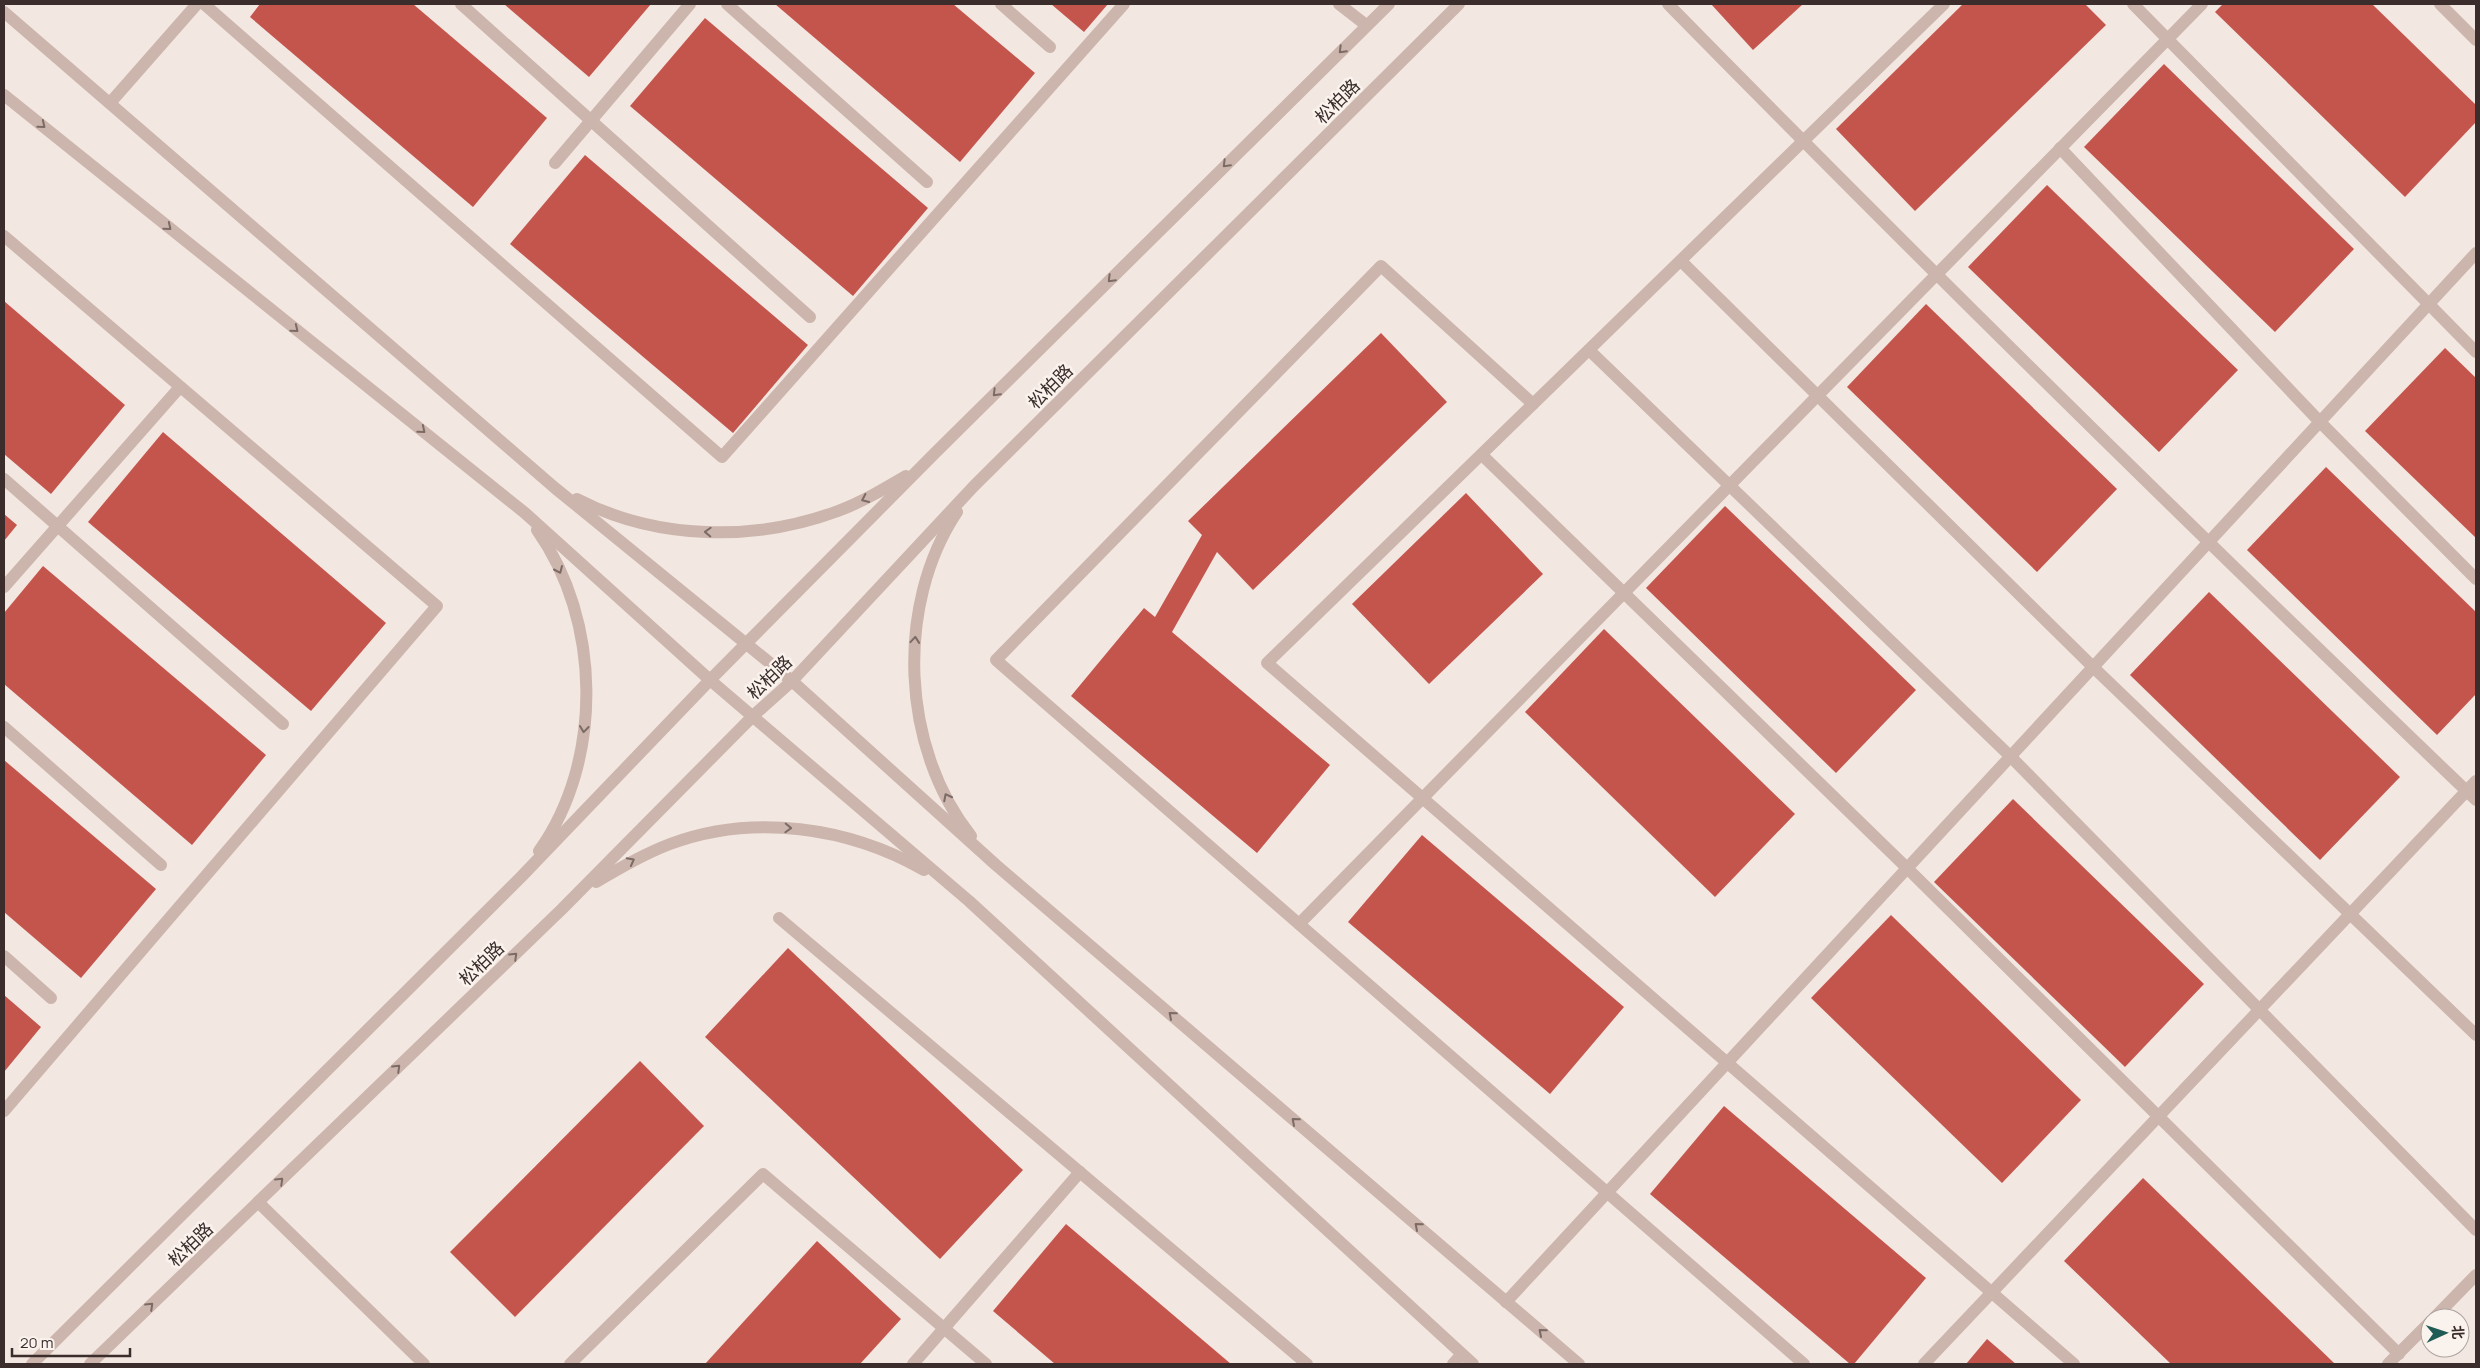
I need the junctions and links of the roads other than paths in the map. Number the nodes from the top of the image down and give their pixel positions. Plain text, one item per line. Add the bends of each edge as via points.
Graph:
1 (197, 4) edge
2 (204, 4) edge
3 (460, 4) edge
4 (690, 4) edge
5 (727, 4) edge
6 (1001, 4) edge
7 (1124, 4) edge
8 (1339, 4) edge
9 (1389, 4) edge
10 (1460, 4) edge
11 (1668, 4) edge
12 (1944, 4) edge
13 (2133, 4) edge
14 (2202, 4) edge
15 (2440, 4) edge
16 (4, 12) edge
17 (1366, 26) junction
18 (2168, 38) junction
19 (2476, 40) edge
20 (1050, 47) dead end
21 (4, 94) edge
22 (110, 103) junction
23 (591, 120) junction
24 (1803, 141) junction
25 (2060, 148) junction
26 (555, 163) dead end
27 (927, 182) dead end
28 (4, 236) edge
29 (2476, 253) edge
30 (1681, 260) junction
31 (1937, 274) junction
32 (2429, 304) junction
33 (810, 317) dead end
34 (1589, 350) junction
35 (2476, 352) edge
36 (180, 386) junction
37 (1817, 395) junction
38 (1533, 404) junction
39 (2320, 422) junction
40 (935, 454) junction
41 (1482, 455) junction
42 (4, 479) edge
43 (1729, 485) junction
44 (974, 486) junction
45 (555, 488) junction
46 (525, 513) junction
47 (57, 526) junction
48 (2208, 543) junction
49 (2476, 579) edge
50 (4, 587) edge
51 (1624, 592) junction
52 (747, 643) junction
53 (2093, 667) junction
54 (710, 680) junction
55 (792, 681) junction
56 (754, 715) junction
57 (283, 724) dead end
58 (4, 726) edge
59 (2010, 756) junction
60 (2476, 781) edge
61 (2466, 791) junction
62 (1422, 798) junction
63 (2476, 800) edge
64 (161, 865) dead end
65 (996, 865) junction
66 (1907, 868) junction
67 (521, 877) junction
68 (969, 901) junction
69 (562, 909) junction
70 (2350, 914) junction
71 (779, 918) dead end
72 (1299, 924) junction
73 (4, 956) edge
74 (51, 998) dead end
75 (2260, 1010) junction
76 (2476, 1035) edge
77 (1728, 1062) junction
78 (4, 1111) edge
79 (2159, 1116) junction
80 (1080, 1172) junction
81 (1607, 1193) junction
82 (258, 1202) junction
83 (2476, 1230) edge
84 (2476, 1275) edge
85 (1992, 1293) junction
86 (1506, 1302) junction
87 (2444, 1308) edge
88 (944, 1328) junction
89 (2420, 1332) edge
90 (2399, 1354) junction
91 (1457, 1359) edge
92 (32, 1364) edge
93 (90, 1364) edge
94 (424, 1364) edge
95 (570, 1364) edge
96 (913, 1364) edge
97 (986, 1364) edge
98 (1307, 1364) edge
99 (1473, 1364) edge
100 (1578, 1364) edge
101 (1804, 1364) edge
102 (1924, 1364) edge
103 (2074, 1364) edge
104 (2388, 1364) edge

1 - 22 street
2 - 7 street via 722,457
3 - 23 street
4 - 23 street
5 - 27 street
6 - 20 street
8 - 17 street
9 - 17 street, 松柏路
10 - 44 street, 松柏路
11 - 24 street
12 - 24 street
13 - 18 street
14 - 18 street
15 - 19 street
16 - 22 street
17 -> 40 street, 松柏路
18 - 25 street
18 - 32 street
21 -> 46 street
22 - 45 street
23 - 26 street
23 - 33 street
24 - 30 street
24 - 31 street
25 - 31 street
25 - 39 street
28 - 36 street
29 - 32 street
30 - 34 street
30 - 37 street
31 - 37 street
31 - 48 street
32 - 35 street
32 - 39 street
34 - 38 street
34 - 43 street
36 - 47 street
36 - 78 street via 437,606
37 - 43 street
37 - 53 street
38 - 41 street
38 - 72 street via 1381,266 996,660
39 - 48 street
39 - 49 street
40 -> 45 street via 873,496 839,511 766,530 692,531 656,526 622,517
40 - 52 street, 松柏路
41 - 51 street
41 - 62 street via 1267,663
42 - 47 street
43 - 51 street
43 - 59 street
44 - 55 street, 松柏路
65 -> 44 street via 948,800 925,741 915,685 914,643 921,600 933,560 950,521
45 - 52 street
46 - 54 street
46 -> 67 street via 545,541 572,604 581,637 586,708 573,780 542,847
47 - 50 street
47 - 57 street
48 - 53 street
48 - 61 street
51 - 62 street
51 - 66 street
52 - 54 street, 松柏路
52 - 55 street
53 - 59 street
53 - 70 street
54 - 56 street
54 - 67 street, 松柏路
55 - 56 street, 松柏路
55 - 65 street
56 - 68 street
56 - 69 street, 松柏路
58 - 64 street
59 - 66 street
59 - 75 street
60 - 61 street
61 - 63 street
61 - 70 street
62 - 72 street
62 - 77 street
86 -> 65 street
66 - 77 street
66 - 79 street
67 - 92 street, 松柏路
69 -> 68 street via 596,882 672,844 714,833 756,828 795,828 869,844 905,859
68 - 91 street
82 -> 69 street, 松柏路
70 - 75 street
70 - 76 street
71 - 80 street
72 - 81 street
73 - 74 street
75 - 79 street
75 - 83 street
77 - 81 street
77 - 85 street
79 - 85 street
79 - 90 street
80 - 88 street
80 - 98 street
81 - 86 street
81 - 101 street
93 -> 82 street, 松柏路
82 - 94 street
84 - 87 street
85 - 102 street
85 - 103 street
100 -> 86 street
88 - 95 street via 762,1174
88 - 96 street
88 - 97 street
89 - 90 street
90 - 104 street
91 - 99 street

